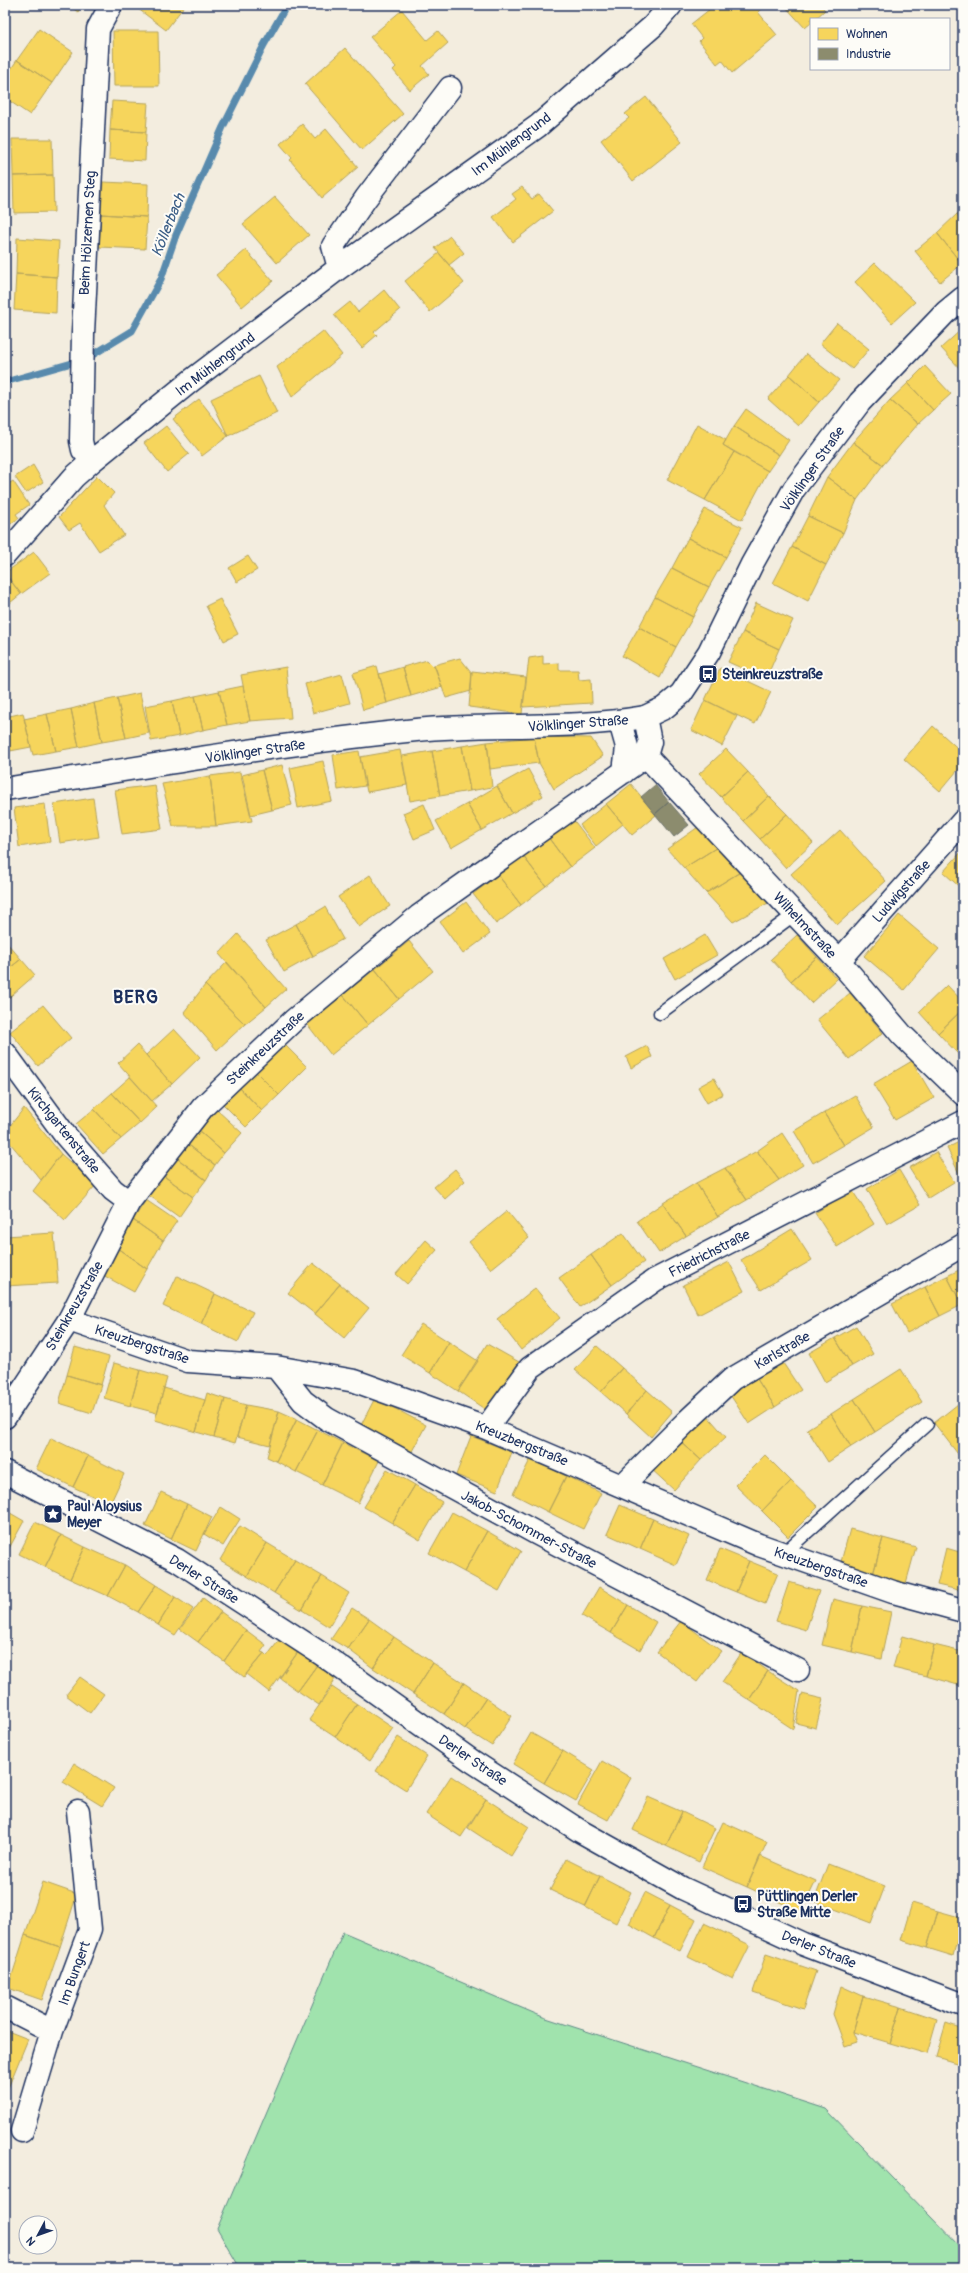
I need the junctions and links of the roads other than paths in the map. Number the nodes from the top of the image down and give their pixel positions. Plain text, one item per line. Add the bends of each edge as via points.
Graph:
1 (111, 5) edge
2 (671, 5) edge
3 (450, 88) dead end
4 (339, 268) junction
5 (963, 298) edge
6 (92, 461) junction
7 (5, 555) edge
8 (645, 717) junction
9 (620, 722) junction
10 (646, 756) junction
11 (624, 772) junction
12 (5, 789) edge
13 (963, 821) edge
14 (795, 914) junction
15 (839, 961) junction
16 (660, 1012) dead end
17 (5, 1053) edge
18 (963, 1094) edge
19 (963, 1122) edge
20 (129, 1202) junction
21 (963, 1244) edge
22 (69, 1320) junction
23 (276, 1367) junction
24 (5, 1417) edge
25 (927, 1424) dead end
26 (486, 1428) junction
27 (5, 1472) edge
28 (623, 1485) junction
29 (784, 1553) junction
30 (963, 1611) edge
31 (798, 1670) dead end
32 (78, 1811) dead end
33 (963, 2005) edge
34 (5, 2007) edge
35 (52, 2031) junction
36 (22, 2131) dead end

1 - 6 street, Beim Hölzernen Steg via 98,29 83,333 81,441 83,450
2 - 4 street, Im Mühlengrund via 653,26 538,126
3 - 4 street via 366,198 333,246
4 - 6 street, Im Mühlengrund via 192,380
5 - 8 street, Völklinger Straße via 946,312 860,402 794,489 752,564 709,652 681,694 664,708
6 - 7 street, Im Mühlengrund via 74,477
8 - 9 street, Völklinger Straße
8 - 10 street via 650,742
9 - 11 street via 627,748
9 - 12 street, Völklinger Straße via 417,730 220,755
10 - 11 street, Steinkreuzstraße
10 - 14 street, Wilhelmstraße
11 - 20 street, Steinkreuzstraße via 419,916 294,1020 203,1107
13 - 15 street, Ludwigstraße
14 - 15 street, Wilhelmstraße
14 - 16 lane
15 - 18 street, Wilhelmstraße via 902,1035
17 - 20 street, Kirchgartenstraße via 65,1135 114,1190
19 - 26 street, Friedrichstraße via 654,1280 530,1368
20 - 22 street, Steinkreuzstraße
21 - 28 street, Karlstraße via 732,1380
22 - 23 street, Kreuzbergstraße via 188,1361
22 - 24 street, Steinkreuzstraße
23 - 26 street, Kreuzbergstraße via 355,1381
23 - 31 street, Jakob-Schommer-Straße via 303,1401 327,1419 536,1533
25 - 29 lane
26 - 28 street, Kreuzbergstraße
27 - 33 street, Derler Straße via 177,1560 323,1655 472,1761 580,1831 682,1888 803,1944
28 - 29 street, Kreuzbergstraße via 759,1545
29 - 30 street, Kreuzbergstraße via 893,1592
32 - 35 street, Im Bungert via 90,1929
34 - 35 street
35 - 36 street, Im Bungert

